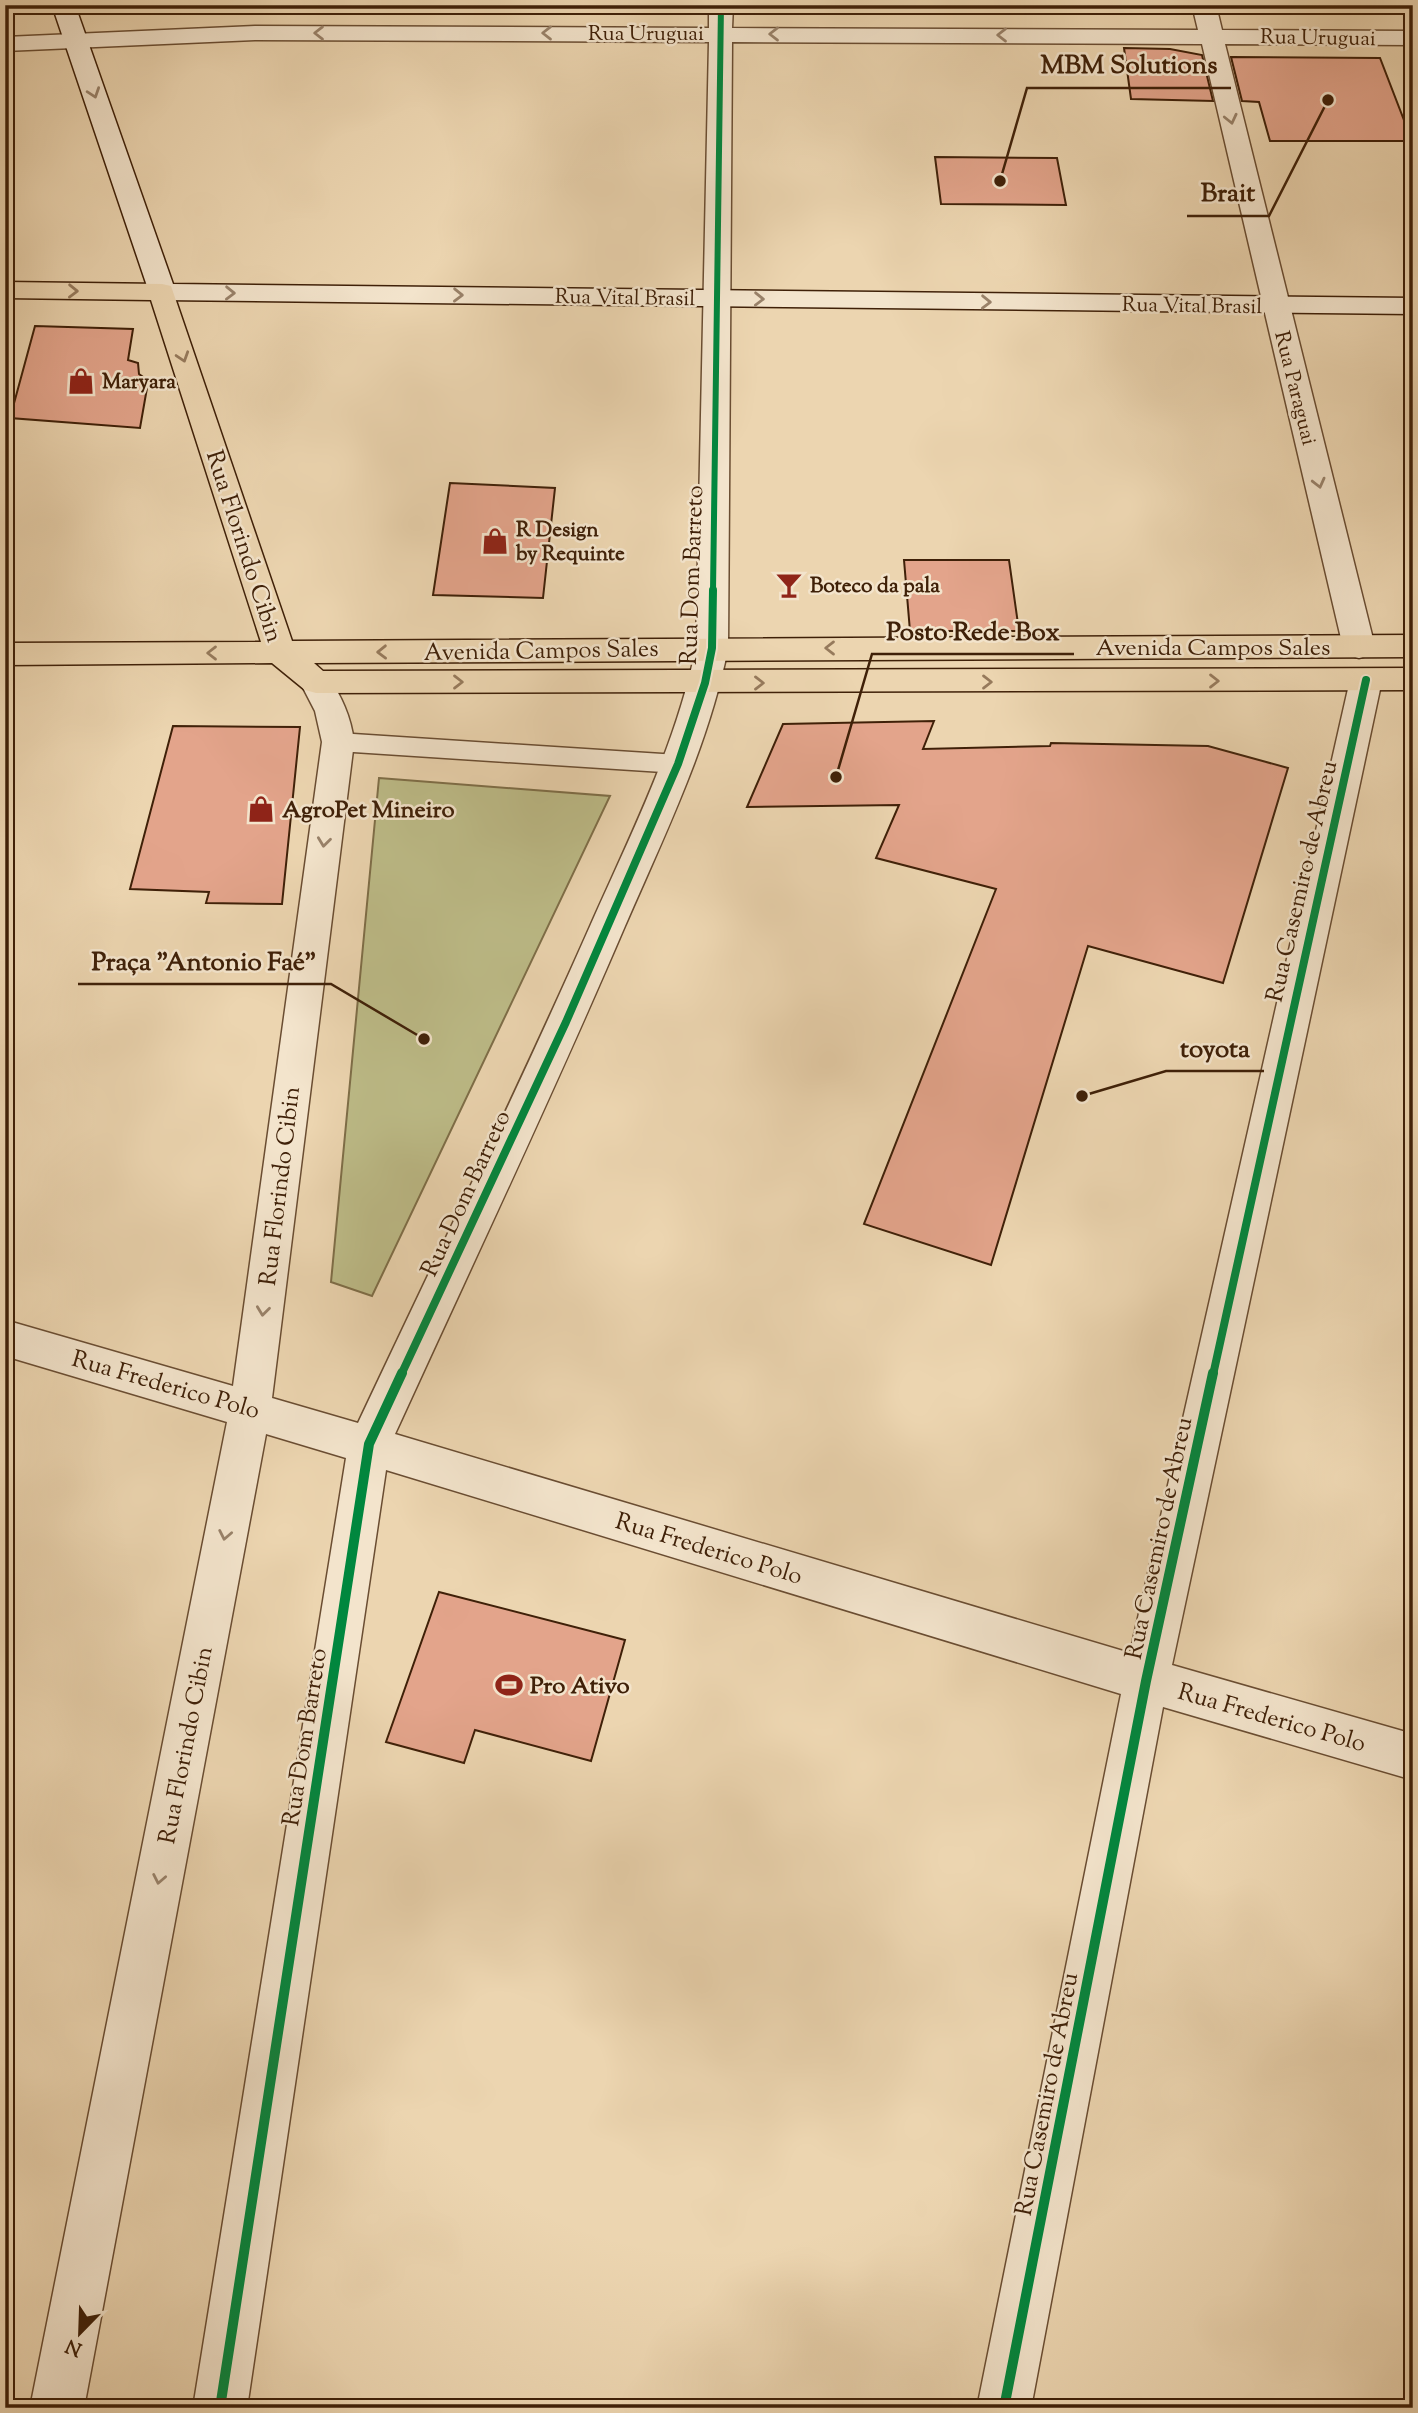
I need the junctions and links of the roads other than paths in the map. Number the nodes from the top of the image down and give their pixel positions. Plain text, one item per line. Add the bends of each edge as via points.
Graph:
1 (64, 5) edge
2 (721, 5) edge
3 (1204, 5) edge
4 (720, 34) junction
5 (1212, 36) junction
6 (1413, 38) edge
7 (76, 41) junction
8 (5, 44) edge
9 (5, 290) edge
10 (162, 292) junction
11 (717, 298) junction
12 (1276, 306) junction
13 (1413, 306) edge
14 (1413, 646) edge
15 (712, 648) junction
16 (280, 653) junction
17 (5, 654) edge
18 (1363, 664) junction
19 (1413, 679) edge
20 (316, 682) junction
21 (705, 683) junction
22 (338, 742) junction
23 (678, 764) junction
24 (5, 1338) edge
25 (250, 1409) junction
26 (369, 1444) junction
27 (1146, 1681) junction
28 (1413, 1757) edge
29 (57, 2408) edge
30 (220, 2408) edge
31 (1004, 2408) edge

1 - 7 street, Rua Florindo Cibin
2 - 4 street, Rua Dom Barreto
3 - 5 street, Rua Paraguai
5 -> 4 street, Rua Uruguai
4 -> 7 street, Rua Uruguai via 255,33
4 - 11 street, Rua Dom Barreto
5 - 6 street, Rua Uruguai
5 -> 12 street, Rua Paraguai
7 - 8 street, Rua Uruguai
7 -> 10 street, Rua Florindo Cibin
9 -> 10 main road, Rua Vital Brasil
10 -> 11 street, Rua Vital Brasil
10 -> 16 main road, Rua Florindo Cibin
11 -> 12 street, Rua Vital Brasil
11 - 15 street, Rua Dom Barreto
12 - 13 street, Rua Vital Brasil
12 -> 18 street, Rua Paraguai
14 - 18 main road, Avenida Campos Sales
15 -> 16 main road, Avenida Campos Sales
18 -> 15 main road, Avenida Campos Sales
15 - 21 street, Rua Dom Barreto
16 -> 17 main road, Avenida Campos Sales
16 - 20 main road, Rua Florindo Cibin
18 - 19 main road, Avenida Campos Sales
21 -> 18 main road, Avenida Campos Sales
18 - 27 street, Rua Casemiro de Abreu via 1331,831
20 -> 21 main road, Avenida Campos Sales
20 - 22 street, Rua Florindo Cibin via 331,704
21 - 23 street, Rua Dom Barreto
22 - 23 lane
22 -> 25 street, Rua Florindo Cibin
23 - 26 street, Rua Dom Barreto via 566,1021
24 - 25 street, Rua Frederico Polo
25 - 26 street, Rua Frederico Polo
25 -> 29 street, Rua Florindo Cibin
26 - 27 street, Rua Frederico Polo
26 - 30 street, Rua Dom Barreto
27 - 28 street, Rua Frederico Polo
27 - 31 street, Rua Casemiro de Abreu

